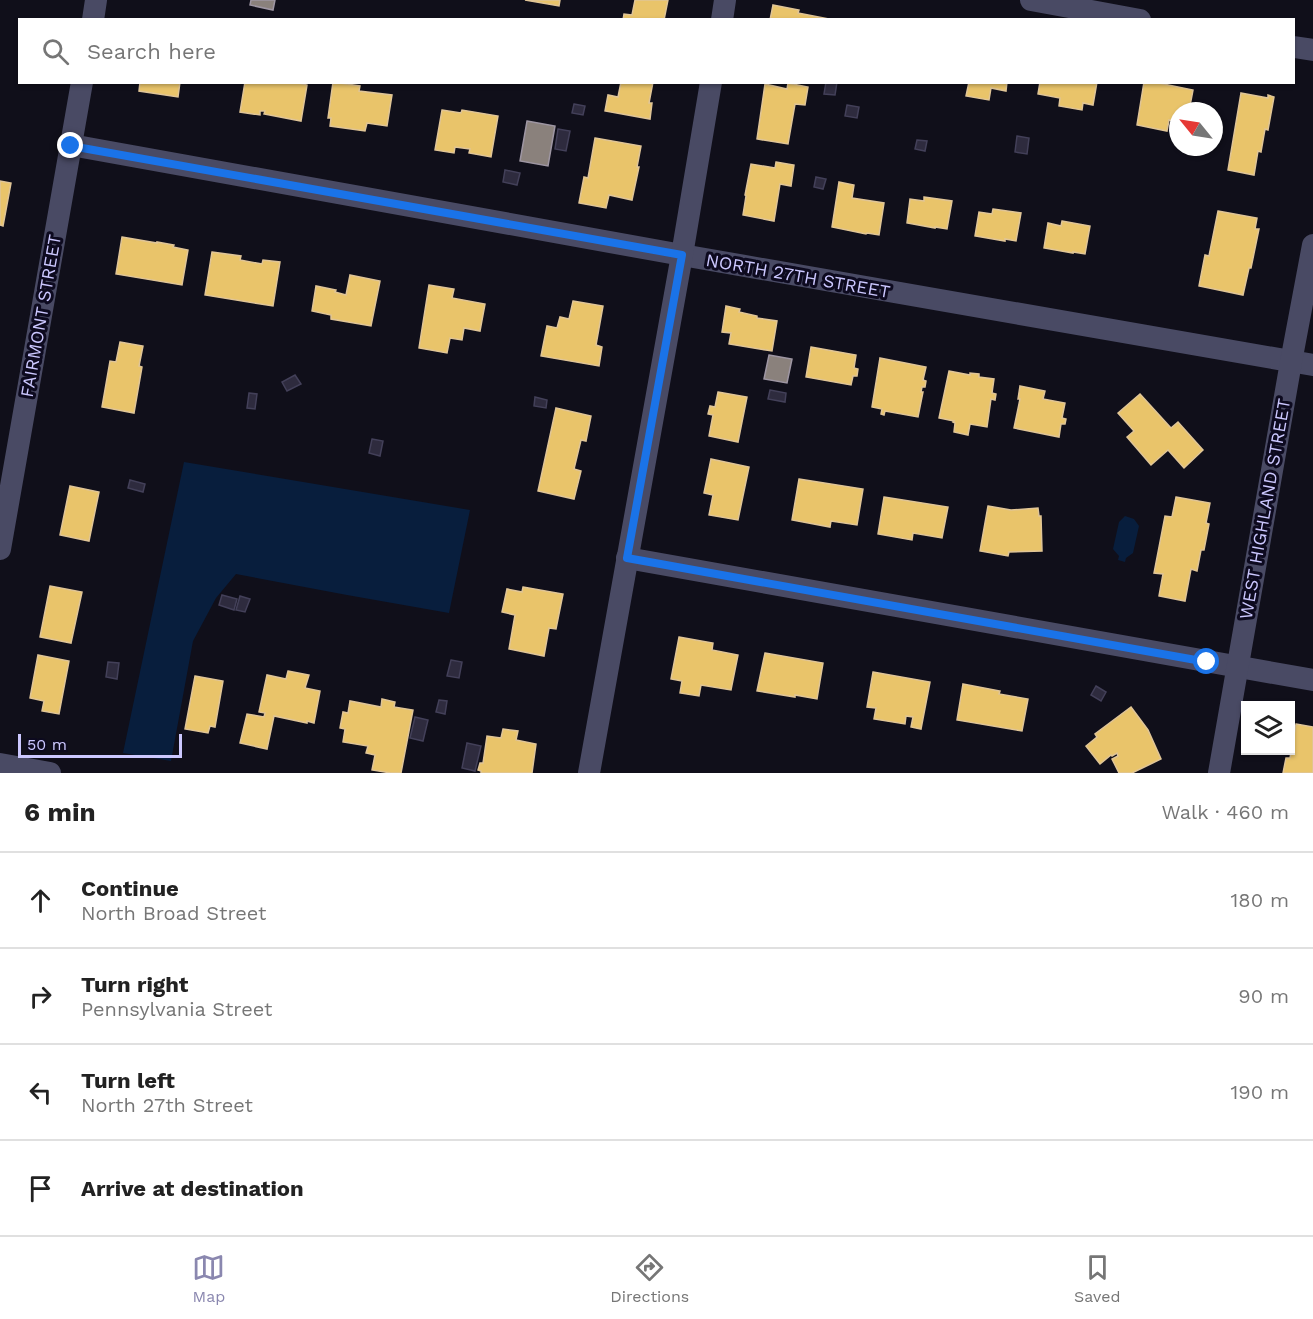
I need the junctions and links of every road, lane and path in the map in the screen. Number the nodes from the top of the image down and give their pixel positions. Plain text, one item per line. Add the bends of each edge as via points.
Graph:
1 (96, 0) edge
2 (725, 0) edge
3 (1031, 0) edge
4 (93, 18) edge
5 (722, 18) edge
6 (1129, 18) edge
7 (1295, 47) edge
8 (1313, 50) edge
9 (82, 84) edge
10 (711, 84) edge
11 (71, 146) junction
12 (1313, 245) edge
13 (682, 255) junction
14 (1302, 363) edge
15 (0, 549) edge
16 (627, 558) junction
17 (1237, 667) junction
18 (1313, 680) edge
19 (0, 764) edge
20 (50, 773) edge
21 (589, 773) edge
22 (1219, 773) edge

1 - 4 street
2 - 5 street
3 - 6 street
7 - 8 street
9 - 11 street, FAIRMONT STREET
10 - 13 street
11 - 13 street, NORTH 27TH STREET
11 - 15 street, FAIRMONT STREET
12 - 14 street, WEST HIGHLAND STREET
13 - 14 street, NORTH 27TH STREET
13 - 16 street
14 - 17 street, WEST HIGHLAND STREET
16 - 17 street
16 - 21 street
17 - 18 street
17 - 22 street, WEST HIGHLAND STREET
19 - 20 street

